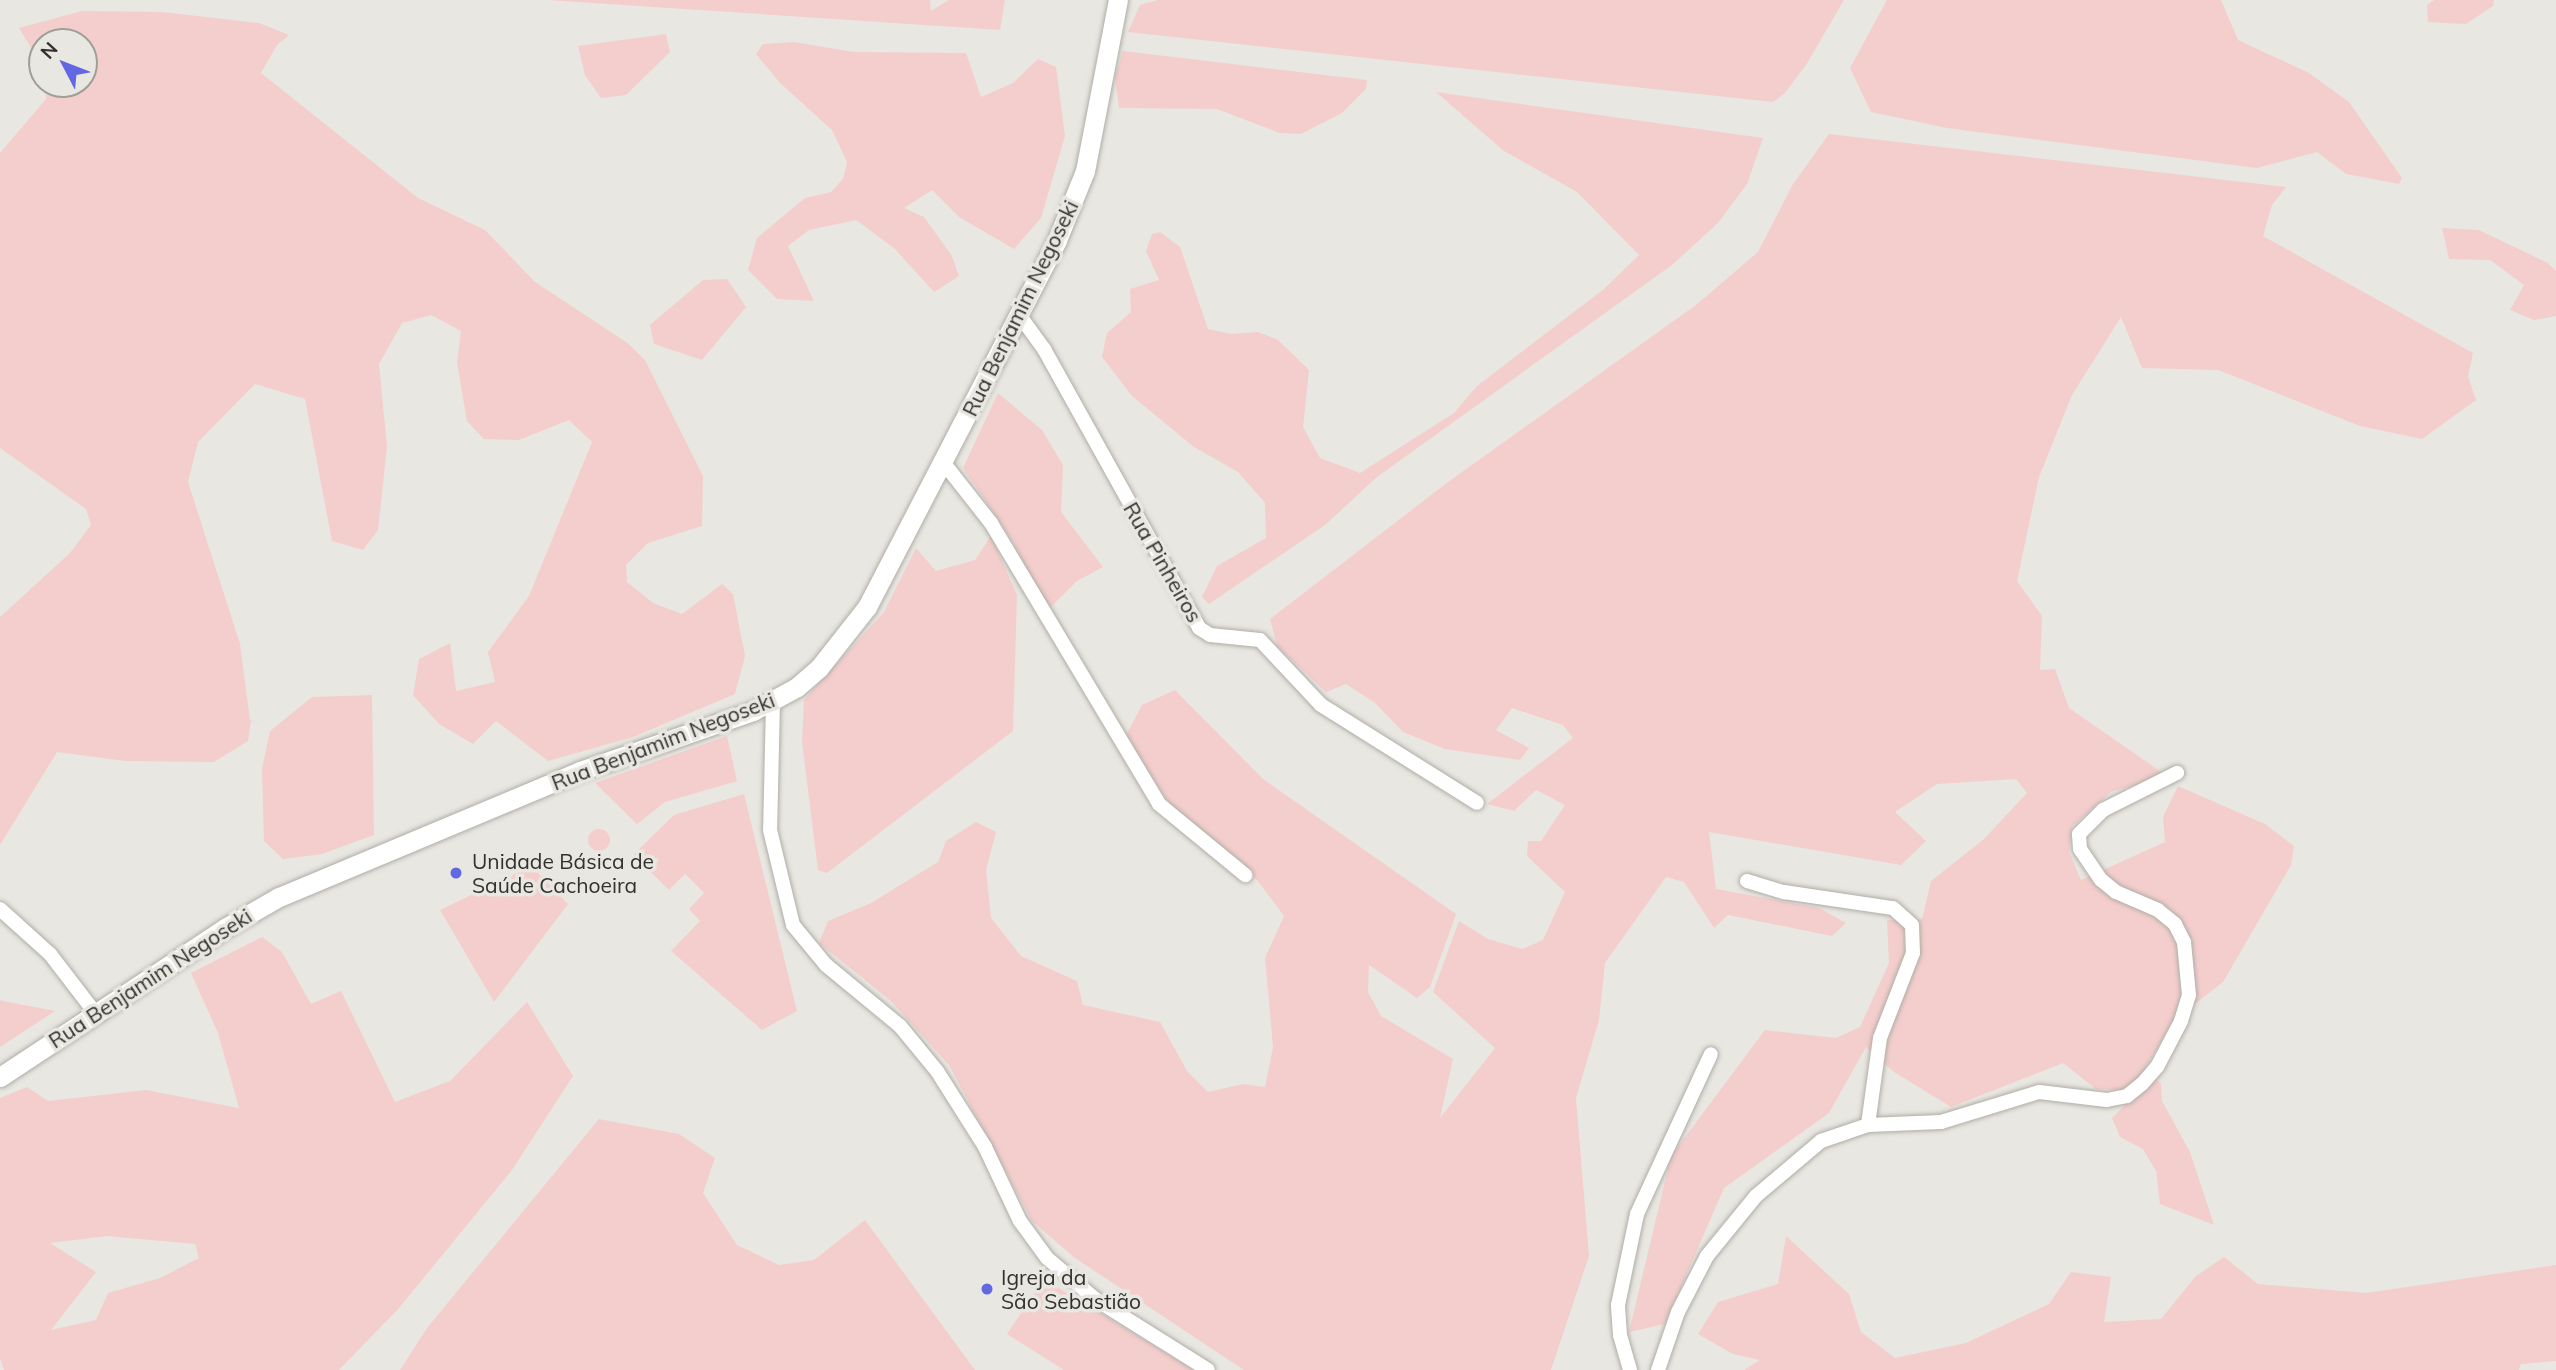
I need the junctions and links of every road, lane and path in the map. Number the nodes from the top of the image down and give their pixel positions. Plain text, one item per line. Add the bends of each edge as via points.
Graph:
1 (1118, 0) edge
2 (1020, 316) junction
3 (943, 462) junction
4 (773, 702) junction
5 (2177, 773) dead end
6 (1477, 803) dead end
7 (1245, 875) dead end
8 (1747, 881) dead end
9 (0, 909) edge
10 (96, 1014) junction
11 (1711, 1054) dead end
12 (0, 1077) edge
13 (1868, 1125) junction
14 (1208, 1370) edge
15 (1630, 1370) edge
16 (1658, 1370) edge

1 - 2 main road, Rua Benjamim Negoseki via 1085,171
2 - 3 main road, Rua Benjamim Negoseki
2 - 6 street, Rua Pinheiros via 1044,349 1199,628 1210,635 1260,640 1321,705
3 - 4 main road, Rua Benjamim Negoseki via 851,631 819,668
3 - 7 street via 991,523 1159,804
4 - 10 main road, Rua Benjamim Negoseki via 580,771 279,897
4 - 14 street via 770,830 793,925 826,965 892,1018 937,1071 985,1147 1020,1222 1047,1258 1095,1299
5 - 13 street via 2103,810 2079,834 2080,849 2101,880 2116,892 2158,910 2175,925 2184,942 2189,968 2185,1008 2157,1067 2127,1096 2107,1100 2039,1092 1941,1122
8 - 13 street via 1893,908 1912,925 1913,953 1880,1038
9 - 10 street via 50,954
10 - 12 main road, Rua Benjamim Negoseki
11 - 15 street via 1637,1214 1618,1305
13 - 16 street via 1821,1141 1794,1160 1731,1223 1689,1287

